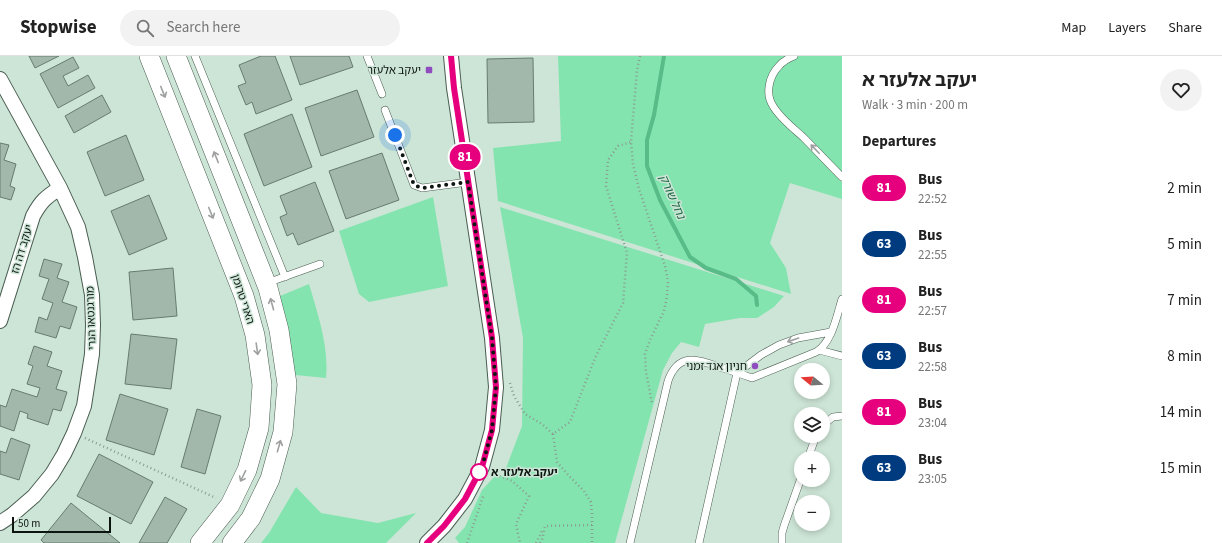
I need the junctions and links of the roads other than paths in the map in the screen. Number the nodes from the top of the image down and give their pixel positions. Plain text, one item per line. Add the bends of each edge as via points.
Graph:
1 (149, 56) edge
2 (176, 56) edge
3 (195, 56) edge
4 (367, 56) edge
5 (451, 56) edge
6 (794, 56) edge
7 (0, 79) edge
8 (382, 94) dead end
9 (385, 110) dead end
10 (842, 177) edge
11 (468, 182) junction
12 (60, 188) junction
13 (320, 264) dead end
14 (285, 276) junction
15 (266, 284) junction
16 (842, 299) edge
17 (0, 321) edge
18 (831, 332) junction
19 (819, 350) junction
20 (842, 356) edge
21 (737, 373) junction
22 (842, 416) edge
23 (830, 419) edge
24 (798, 487) edge
25 (0, 523) edge
26 (200, 543) edge
27 (232, 543) edge
28 (427, 543) edge
29 (630, 543) edge
30 (699, 543) edge
31 (782, 543) edge

1 -> 26 street, הארי טרומן via 244,296 254,335 262,385 259,428 246,470 230,504
15 -> 2 street
3 - 14 lane
4 - 8 lane
5 - 11 street
10 -> 6 lane via 782,117 769,97 773,74 779,66
7 - 12 street, מורגנטאו הנרי
9 - 11 lane via 414,185 422,188
11 - 28 street via 492,338 496,387 492,430 487,470 444,526
12 - 17 street, יעקב דה הז via 40,203 33,216
12 - 25 street, מורגנטאו הנרי via 78,227 92,295 92,354 84,406 74,433 52,474 34,496
13 - 14 lane
14 - 15 lane
27 -> 15 street via 251,518 270,479 283,432 287,384 279,330
16 - 18 lane
18 - 19 lane via 826,344
18 -> 21 lane via 779,345
19 - 20 lane
19 - 21 lane via 752,378
21 - 29 lane via 701,360 681,363 673,370 657,424
21 - 30 lane
22 - 23 lane
24 - 31 lane via 782,533

